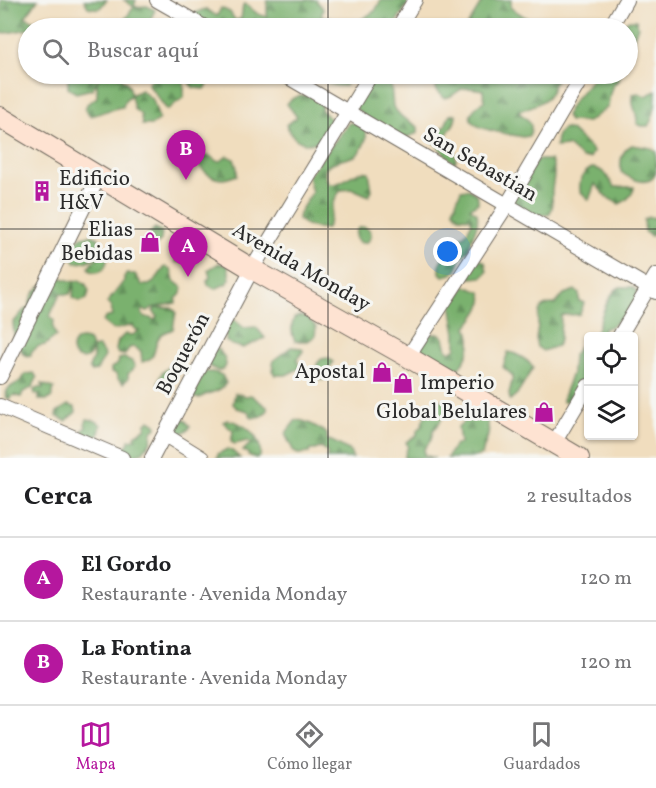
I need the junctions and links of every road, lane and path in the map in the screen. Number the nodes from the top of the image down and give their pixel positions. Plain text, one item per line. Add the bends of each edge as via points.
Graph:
1 (157, 0) edge
2 (415, 0) edge
3 (626, 0) edge
4 (188, 18) edge
5 (404, 18) edge
6 (616, 18) edge
7 (300, 84) edge
8 (365, 84) edge
9 (578, 84) edge
10 (348, 112) junction
11 (0, 117) edge
12 (99, 176) junction
13 (507, 205) junction
14 (252, 269) junction
15 (656, 275) edge
16 (652, 290) edge
17 (622, 332) edge
18 (408, 357) junction
19 (0, 377) edge
20 (584, 393) edge
21 (0, 406) edge
22 (165, 435) junction
23 (554, 443) junction
24 (122, 458) edge
25 (152, 458) edge
26 (202, 458) edge
27 (579, 458) edge

1 - 4 street
2 - 5 street
3 - 6 street
7 - 10 street, San Sebastian
8 - 10 street, Boquerón
9 - 13 street
10 - 13 street, San Sebastian
10 - 14 street, Boquerón
11 - 12 main road, Avenida Monday
12 - 14 main road, Avenida Monday
12 - 19 street
13 - 16 street, San Sebastian
13 - 18 street
14 - 18 main road, Avenida Monday
14 - 22 street, Boquerón
15 - 16 street
16 - 17 street
18 - 23 main road, Avenida Monday
20 - 23 street
21 - 24 street
22 - 25 street, Boquerón
22 - 26 street
23 - 27 main road, Avenida Monday

